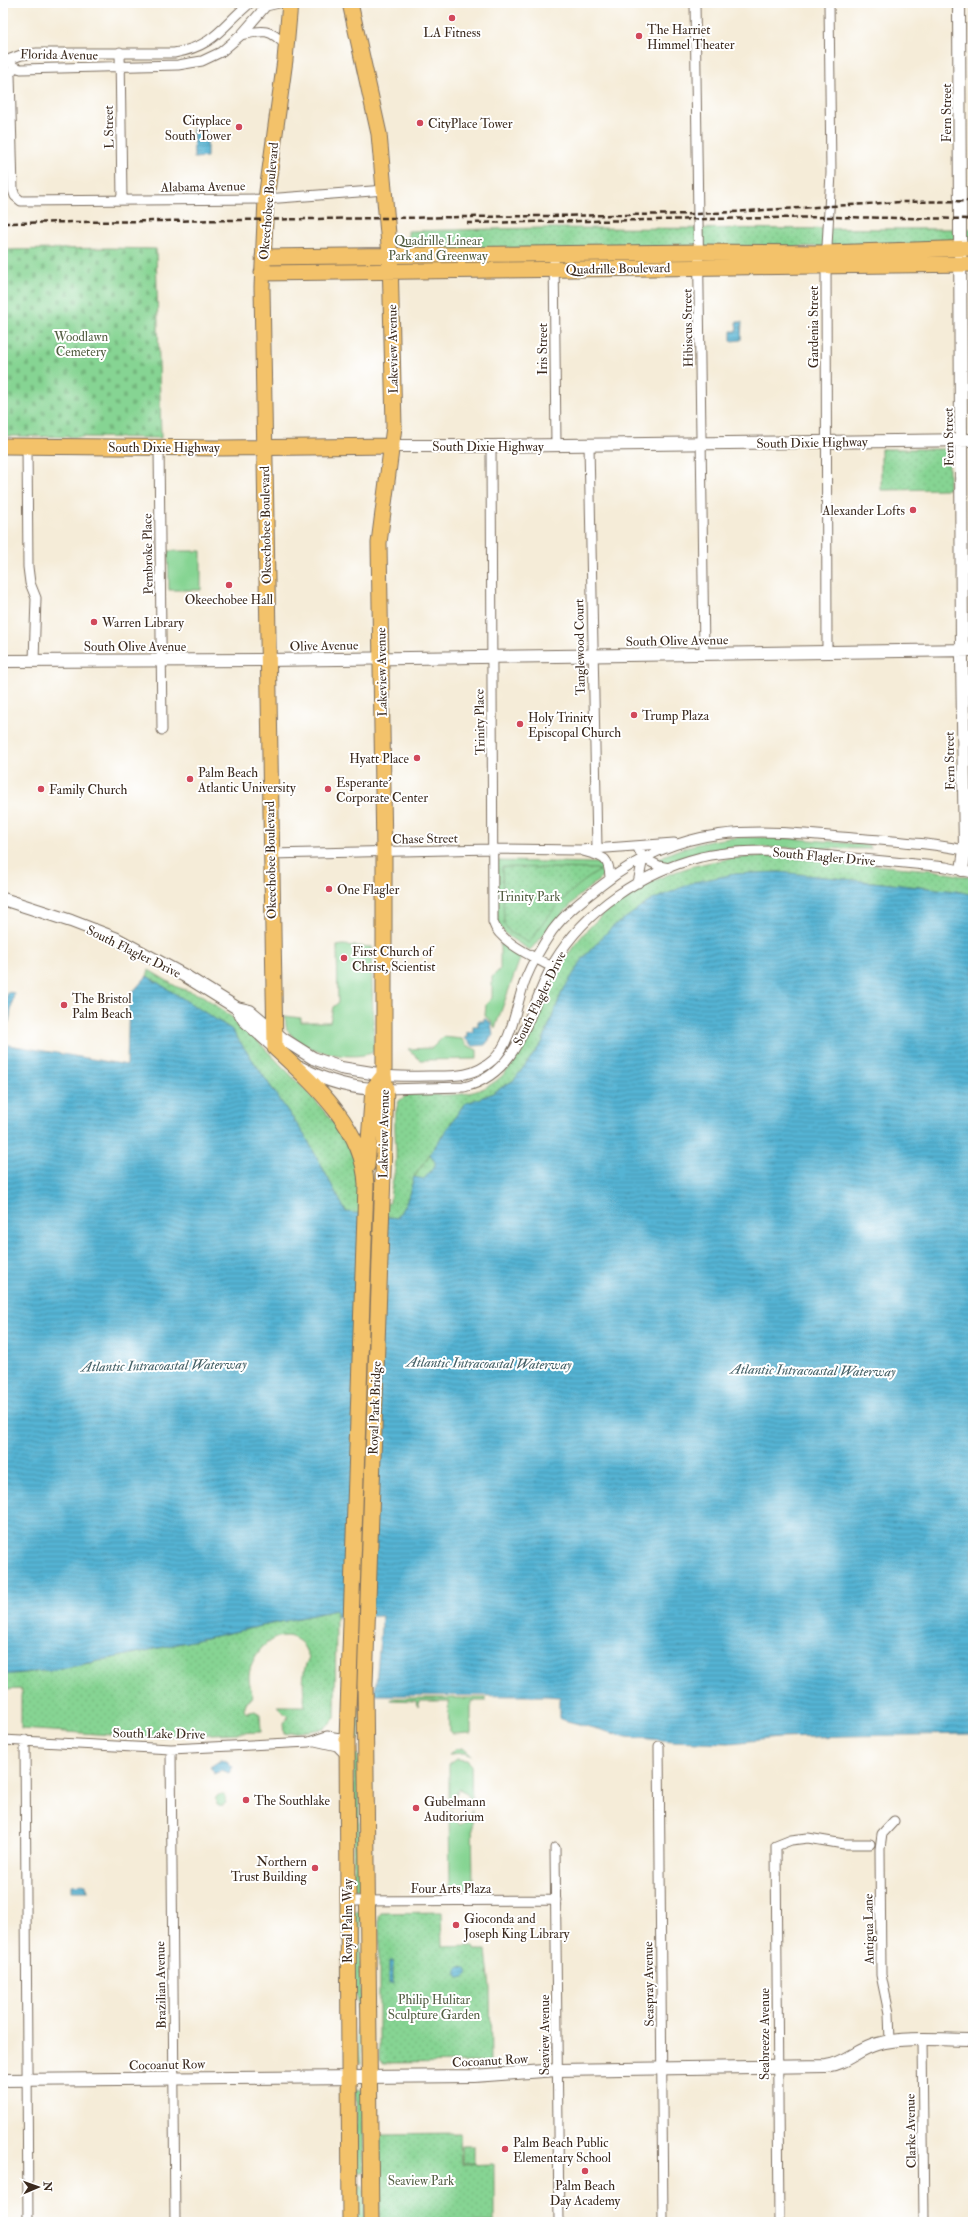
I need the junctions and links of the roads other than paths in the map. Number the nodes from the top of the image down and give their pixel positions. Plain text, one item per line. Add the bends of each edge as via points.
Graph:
1 (250, 3) edge
2 (279, 3) edge
3 (290, 3) edge
4 (350, 3) edge
5 (695, 3) edge
6 (829, 3) edge
7 (959, 3) edge
8 (241, 35) junction
9 (286, 46) junction
10 (120, 52) junction
11 (14, 67) junction
12 (120, 67) junction
13 (385, 190) junction
14 (266, 198) junction
15 (122, 200) junction
16 (967, 248) edge
17 (699, 252) junction
18 (554, 253) junction
19 (390, 256) junction
20 (263, 257) junction
21 (826, 259) junction
22 (967, 264) edge
23 (699, 267) junction
24 (554, 269) junction
25 (390, 271) junction
26 (262, 273) junction
27 (968, 440) edge
28 (826, 442) junction
29 (701, 444) junction
30 (589, 445) junction
31 (3, 446) edge
32 (27, 446) junction
33 (392, 446) junction
34 (491, 446) junction
35 (556, 446) junction
36 (158, 447) junction
37 (264, 447) junction
38 (967, 650) edge
39 (827, 652) junction
40 (704, 653) junction
41 (592, 655) junction
42 (492, 656) junction
43 (381, 658) junction
44 (161, 660) junction
45 (267, 660) junction
46 (3, 661) edge
47 (34, 661) junction
48 (162, 730) dead end
49 (678, 843) junction
50 (638, 846) junction
51 (597, 848) junction
52 (492, 850) junction
53 (580, 850) junction
54 (969, 851) edge
55 (384, 852) junction
56 (270, 854) junction
57 (643, 858) junction
58 (670, 868) junction
59 (968, 871) edge
60 (610, 878) junction
61 (638, 883) junction
62 (3, 899) edge
63 (535, 958) junction
64 (552, 967) junction
65 (236, 1008) junction
66 (274, 1032) junction
67 (275, 1048) junction
68 (292, 1064) junction
69 (381, 1084) junction
70 (366, 1177) junction
71 (382, 1194) joint
72 (351, 1620) joint
73 (367, 1621) joint
74 (347, 1739) junction
75 (3, 1740) edge
76 (24, 1740) junction
77 (315, 1741) junction
78 (658, 1746) dead end
79 (171, 1749) junction
80 (347, 1756) junction
81 (367, 1763) junction
82 (894, 1821) dead end
83 (870, 1844) dead end
84 (555, 1848) dead end
85 (556, 1900) junction
86 (347, 1901) junction
87 (369, 1901) junction
88 (922, 2040) junction
89 (973, 2040) edge
90 (890, 2042) junction
91 (778, 2067) junction
92 (661, 2068) junction
93 (557, 2070) junction
94 (348, 2077) junction
95 (369, 2077) junction
96 (174, 2078) junction
97 (3, 2080) edge
98 (27, 2080) junction
99 (349, 2179) junction
100 (371, 2179) junction
101 (28, 2222) edge
102 (175, 2222) edge
103 (350, 2222) edge
104 (371, 2222) edge
105 (559, 2222) edge
106 (663, 2222) edge
107 (779, 2222) edge
108 (924, 2222) edge

1 - 10 street, Florida Avenue via 213,39 193,50 174,53
2 - 8 street, Florida Avenue via 266,6
3 - 9 main road, Okeechobee Boulevard
4 - 13 main road via 379,134
5 - 17 street, Hibiscus Street
6 - 21 street, Gardenia Street via 831,173
7 - 16 street, Fern Street
8 - 9 street via 260,30 270,32
8 - 12 street, Florida Avenue via 221,52 202,61 178,66
9 - 14 main road, Okeechobee Boulevard
10 - 11 street, Florida Avenue via 21,55 8,60
10 - 12 street, L Street
11 - 12 street, Florida Avenue
11 - 15 street, Alabama Avenue via 10,74 12,190 15,196 21,201
12 - 15 street, L Street
13 - 14 street, Alabama Avenue
13 - 19 main road
14 - 15 street, Alabama Avenue
14 - 20 main road, Okeechobee Boulevard
16 - 21 main road, Quadrille Boulevard
16 - 22 street, Fern Street
17 - 18 main road, Quadrille Boulevard
17 - 21 main road, Quadrille Boulevard
17 - 23 street, Hibiscus Street
18 - 19 main road, Quadrille Boulevard
18 - 24 street, Iris Street
19 - 20 main road, Quadrille Boulevard
19 - 25 main road
20 - 26 main road, Okeechobee Boulevard
21 - 22 main road, Quadrille Boulevard
21 - 23 main road, Quadrille Boulevard
21 - 28 street, Gardenia Street
22 - 27 street, Fern Street
23 - 24 main road, Quadrille Boulevard
23 - 29 street, Hibiscus Street
24 - 25 main road, Quadrille Boulevard
24 - 35 street, Iris Street
25 - 26 main road, Quadrille Boulevard
25 - 33 main road, Lakeview Avenue via 394,428
26 - 37 main road, Okeechobee Boulevard
27 - 28 street, South Dixie Highway
27 - 38 street, Fern Street
28 - 29 street, South Dixie Highway
28 - 39 street, Gardenia Street
29 - 30 street, South Dixie Highway
29 - 40 street, Hibiscus Street
30 - 35 street, South Dixie Highway
30 - 41 street, Tanglewood Court
31 - 32 main road, South Dixie Highway
32 - 36 main road, South Dixie Highway
32 - 47 street via 28,567 30,583 36,598
33 - 34 street, South Dixie Highway
33 - 37 main road, South Dixie Highway
33 - 43 main road, Lakeview Avenue via 379,543
34 - 35 street, South Dixie Highway
34 - 42 street, Trinity Place
36 - 37 main road, South Dixie Highway
36 - 44 street, Pembroke Place
37 - 45 main road, Okeechobee Boulevard
38 - 39 street, South Olive Avenue
38 - 54 street, Fern Street
39 - 40 street, South Olive Avenue
40 - 41 street, South Olive Avenue
41 - 42 street, South Olive Avenue
41 - 51 street, Tanglewood Court
42 - 43 street, South Olive Avenue
42 - 52 street, Trinity Place
43 - 45 street, Olive Avenue
43 - 55 main road, Lakeview Avenue
44 - 45 street, South Olive Avenue
44 - 47 street, South Olive Avenue
44 - 48 street, Pembroke Place
45 - 56 main road, Okeechobee Boulevard
46 - 47 street, South Olive Avenue
49 - 50 street, Chase Street
49 - 54 street, South Flagler Drive via 708,835 755,831 865,839
49 - 57 street, South Flagler Drive
50 - 51 street, Chase Street
50 - 57 street
51 - 53 street, Chase Street
52 - 53 street, Chase Street
52 - 55 street, Chase Street
52 - 63 street, Trinity Place via 495,928 504,938
53 - 60 street, Chase Street via 603,857 609,867
54 - 59 street, Fern Street
55 - 56 street, Chase Street
55 - 69 main road, Lakeview Avenue
56 - 66 main road, Okeechobee Boulevard
57 - 58 street
57 - 60 street, South Flagler Drive
57 - 61 street
58 - 59 street, South Flagler Drive via 715,854 761,851 844,857
58 - 61 street, South Flagler Drive
60 - 63 street, South Flagler Drive via 565,916
61 - 64 street, South Flagler Drive via 610,900 589,918 572,936
62 - 65 street, South Flagler Drive via 115,938 187,977
63 - 64 street, Trinity Place
63 - 69 street, South Flagler Drive via 502,1049 487,1065 478,1071 460,1076 402,1077
64 - 69 street, South Flagler Drive via 515,1048 505,1064 490,1077 464,1087
65 - 66 street, South Flagler Drive via 250,1011
65 - 67 street, South Flagler Drive via 244,1020
66 - 67 main road, Okeechobee Boulevard
66 - 69 street, South Flagler Drive via 292,1046 321,1061 353,1071
67 - 68 main road, South Flagler Drive
68 - 69 street, South Flagler Drive via 325,1080
68 - 70 main road via 347,1125 359,1149
69 - 70 main road, Lakeview Avenue
69 - 71 main road, Lakeview Avenue
70 - 72 main road, Royal Park Bridge
71 - 73 main road, Royal Park Bridge
72 - 74 main road, Royal Palm Way
73 - 81 main road, Royal Palm Way
74 - 77 street, South Lake Drive via 327,1736
74 - 80 main road, Royal Palm Way
74 - 81 main road
75 - 76 street, South Lake Drive
76 - 79 street, South Lake Drive
76 - 98 street
77 - 79 street, South Lake Drive
77 - 80 street, South Lake Drive via 337,1746
78 - 92 street, Seaspray Avenue
79 - 96 street, Brazilian Avenue
80 - 86 main road, Royal Palm Way
81 - 87 main road, Royal Palm Way
82 - 90 street, Antigua Lane via 882,1834 880,1849 881,1968 889,2013
83 - 91 street, Seabreeze Avenue via 844,1844 797,1838 776,1846
84 - 85 street, Seaview Avenue
85 - 87 street, Four Arts Plaza
85 - 93 street, Seaview Avenue
86 - 87 street, Four Arts Plaza
86 - 94 main road, Royal Palm Way
87 - 95 main road, Royal Palm Way
88 - 89 street, Cocoanut Row
88 - 90 street, Cocoanut Row
88 - 108 street, Clarke Avenue
90 - 91 street, Cocoanut Row via 872,2046 834,2065
91 - 92 street, Cocoanut Row
91 - 107 street, Seabreeze Avenue
92 - 93 street, Cocoanut Row
92 - 106 street, Seaspray Avenue
93 - 95 street, Cocoanut Row via 479,2075
93 - 105 street, Seaview Avenue
94 - 95 street, Cocoanut Row
94 - 96 street, Cocoanut Row
94 - 99 main road, Royal Palm Way
95 - 100 main road, Royal Palm Way
96 - 98 street, Cocoanut Row
96 - 102 street, Brazilian Avenue
97 - 98 street, Cocoanut Row
98 - 101 street
99 - 100 main road
99 - 103 main road, Royal Palm Way
100 - 104 main road, Royal Palm Way

